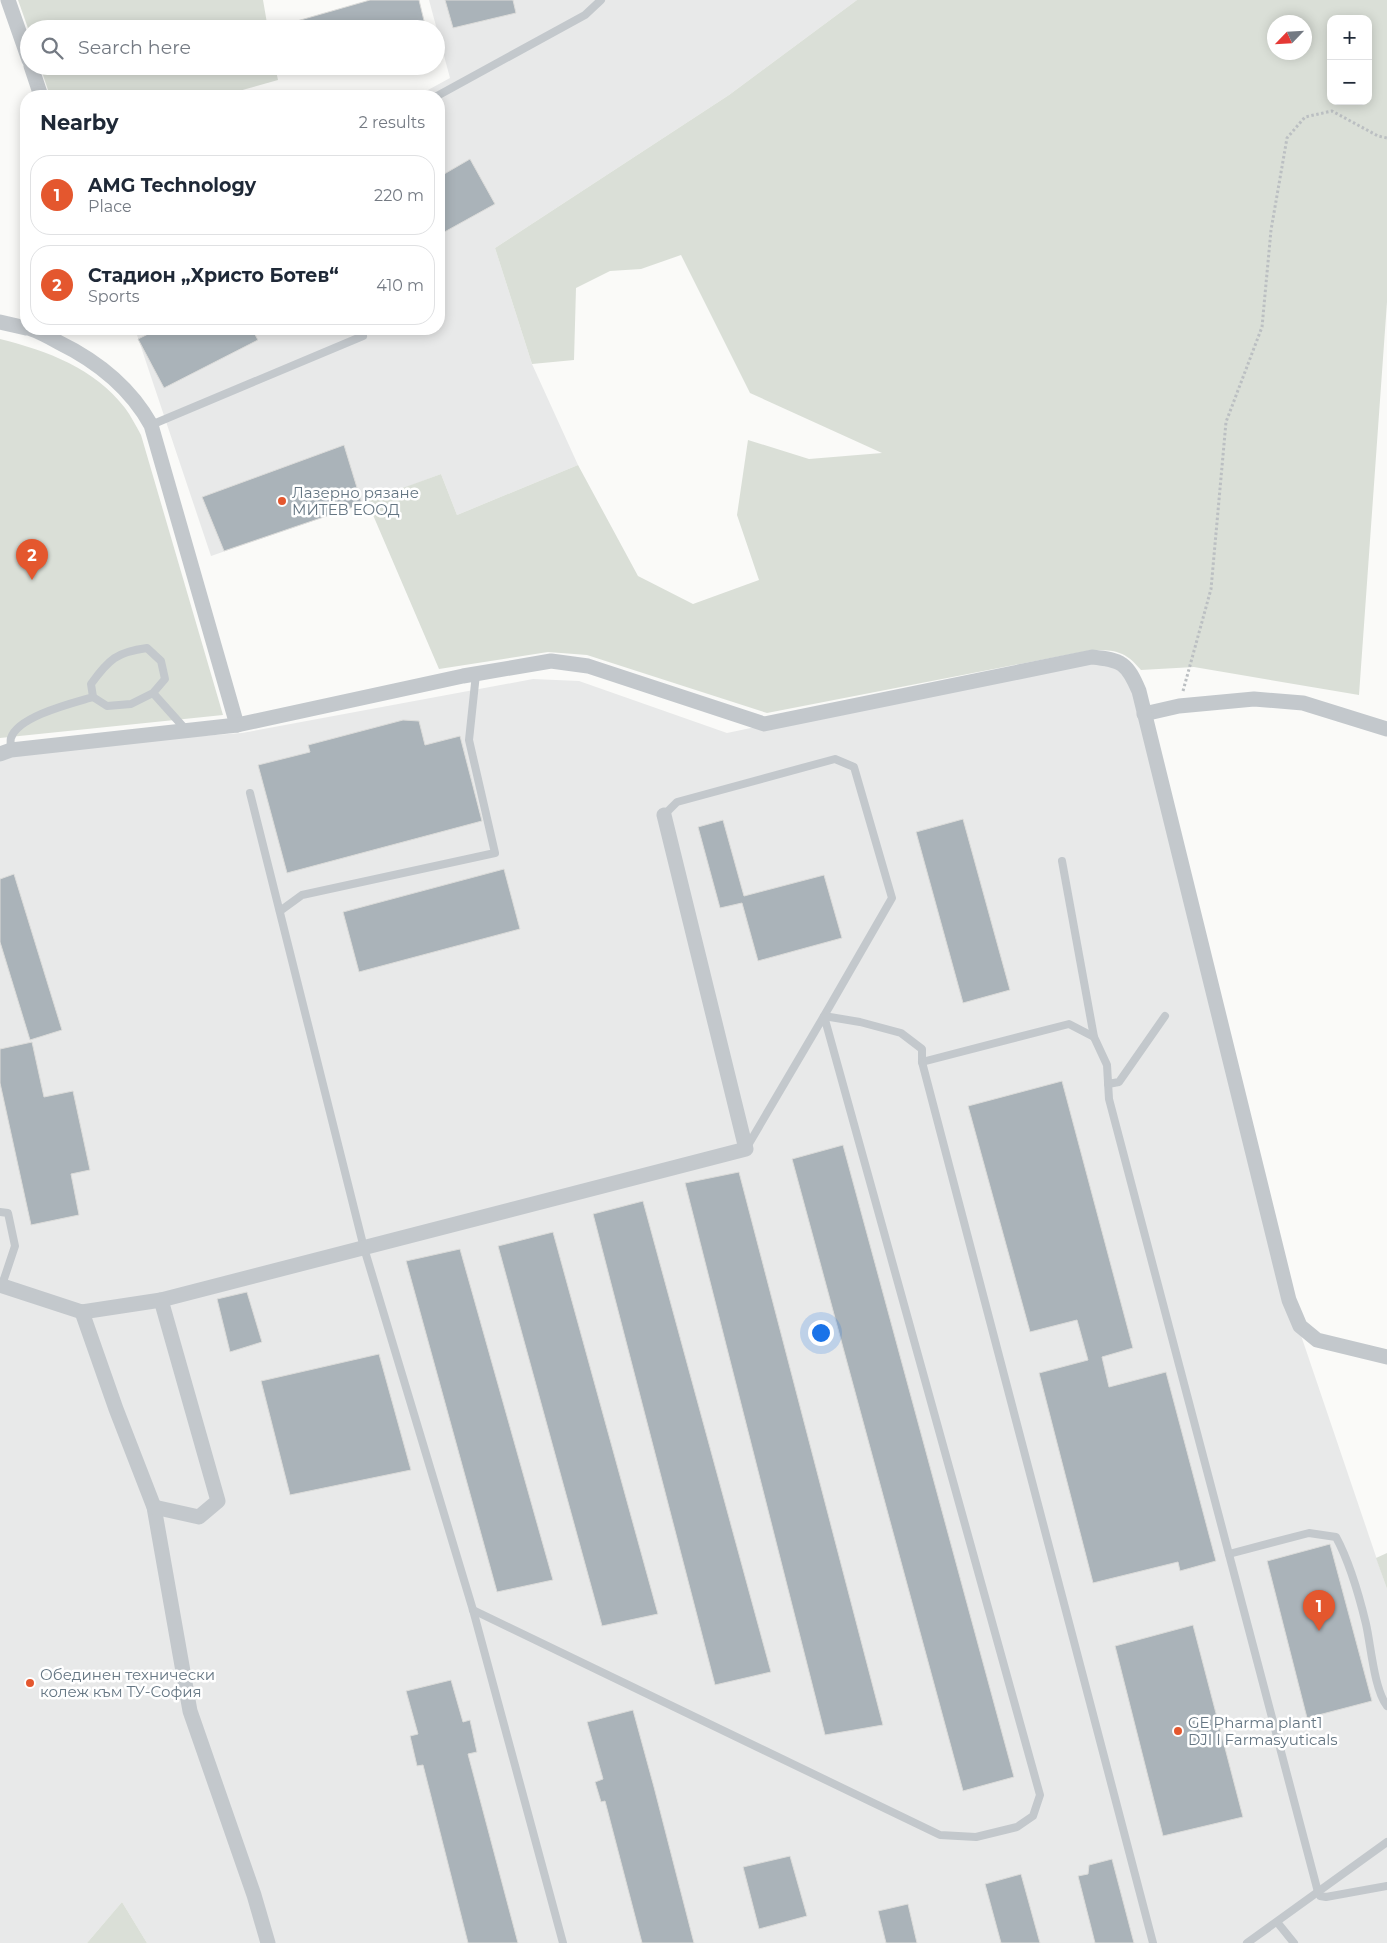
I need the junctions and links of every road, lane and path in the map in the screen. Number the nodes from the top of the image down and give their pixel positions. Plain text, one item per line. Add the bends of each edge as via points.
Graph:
1 (601, 0) edge
2 (6, 2) edge
3 (20, 37) edge
4 (34, 75) edge
5 (39, 90) edge
6 (445, 92) edge
7 (1387, 138) edge
8 (0, 322) edge
9 (20, 327) edge
10 (44, 335) edge
11 (362, 336) dead end
12 (151, 425) junction
13 (476, 674) junction
14 (153, 693) junction
15 (93, 697) junction
16 (1179, 706) junction
17 (1144, 714) junction
18 (237, 725) junction
19 (1387, 729) edge
20 (187, 731) junction
21 (6, 752) edge
22 (250, 793) dead end
23 (664, 815) joint
24 (1062, 861) dead end
25 (280, 911) junction
26 (824, 1016) junction
27 (1165, 1016) dead end
28 (1094, 1037) junction
29 (922, 1062) junction
30 (1108, 1084) junction
31 (746, 1149) junction
32 (0, 1212) edge
33 (364, 1248) junction
34 (1, 1285) edge
35 (160, 1300) junction
36 (82, 1312) junction
37 (1387, 1357) edge
38 (154, 1507) junction
39 (1229, 1554) junction
40 (473, 1610) junction
41 (1387, 1706) edge
42 (1387, 1842) edge
43 (1387, 1886) edge
44 (1318, 1892) junction
45 (1277, 1922) junction
46 (268, 1943) edge
47 (563, 1943) edge
48 (1153, 1943) edge
49 (1247, 1943) edge
50 (1294, 1943) edge

1 - 6 lane via 585,15
2 - 3 street
4 - 5 street
7 - 16 path via 1332,111 1305,117 1287,138 1271,230 1262,327 1226,422 1211,589
8 - 9 street
10 - 12 street via 82,354 107,373 130,395
11 - 12 lane
12 - 18 street
13 - 17 street via 551,661 588,666 764,724 1092,657 1113,659 1130,670
13 - 18 street
13 - 25 lane via 469,740 494,853 302,895
14 - 15 lane via 131,704 107,706
14 - 15 lane via 165,679 161,661 147,648 125,651 103,667 91,684
14 - 20 lane
15 - 21 lane via 24,722 11,737
16 - 17 street
16 - 19 street via 1254,699 1303,703
17 - 37 street via 1289,1300 1300,1326 1317,1340
18 - 20 street
20 - 21 street
22 - 25 lane
23 - 26 lane via 677,802 835,759 854,766 892,898
23 - 31 street
24 - 28 lane
25 - 33 lane
26 - 29 lane via 901,1033 922,1049
26 - 31 lane
26 - 40 lane via 1040,1795 1033,1816 1017,1827 976,1837 940,1835
27 - 30 lane via 1119,1082
28 - 29 lane via 1069,1024
28 - 30 lane via 1107,1065
29 - 48 lane
30 - 39 lane via 1109,1099
31 - 33 street
32 - 34 lane via 8,1212 15,1246
33 - 35 street
33 - 40 lane
34 - 36 street
35 - 36 street
35 - 38 street via 218,1501 199,1517
36 - 38 street
38 - 46 street via 190,1711
39 - 41 lane via 1309,1533 1336,1537 1344,1552 1363,1614 1377,1679
39 - 44 lane
40 - 47 lane
42 - 44 lane
43 - 44 lane via 1326,1897
44 - 45 lane
45 - 49 lane
45 - 50 lane

